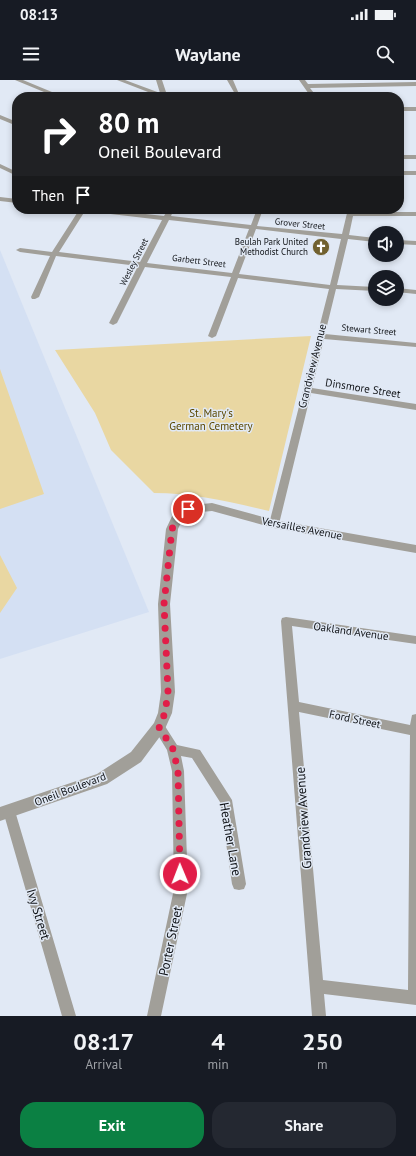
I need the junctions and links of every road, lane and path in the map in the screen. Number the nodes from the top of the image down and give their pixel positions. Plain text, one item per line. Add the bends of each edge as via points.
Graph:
1 (18, 80) edge
2 (121, 80) edge
3 (159, 80) edge
4 (230, 80) edge
5 (302, 80) edge
6 (416, 84) edge
7 (306, 86) junction
8 (48, 92) edge
9 (152, 92) edge
10 (163, 92) edge
11 (236, 92) edge
12 (310, 92) edge
13 (404, 109) edge
14 (416, 109) edge
15 (0, 117) edge
16 (12, 122) edge
17 (404, 157) edge
18 (416, 157) edge
19 (0, 166) edge
20 (12, 172) edge
21 (416, 173) edge
22 (404, 174) edge
23 (0, 200) edge
24 (12, 201) edge
25 (79, 214) edge
26 (124, 214) edge
27 (168, 214) edge
28 (258, 214) edge
29 (350, 214) edge
30 (404, 214) edge
31 (416, 214) edge
32 (166, 219) junction
33 (253, 228) junction
34 (345, 238) junction
35 (368, 240) edge
36 (404, 242) edge
37 (416, 243) edge
38 (20, 250) dead end
39 (54, 254) junction
40 (143, 265) junction
41 (235, 275) junction
42 (332, 287) junction
43 (368, 289) edge
44 (404, 291) edge
45 (416, 292) edge
46 (35, 296) dead end
47 (113, 323) dead end
48 (212, 336) dead end
49 (320, 336) junction
50 (416, 344) edge
51 (306, 390) junction
52 (416, 407) edge
53 (188, 509) joint
54 (274, 524) junction
55 (416, 549) edge
56 (286, 621) joint
57 (416, 640) edge
58 (295, 706) junction
59 (159, 727) junction
60 (416, 727) edge
61 (173, 749) junction
62 (4, 813) edge
63 (239, 884) dead end
64 (316, 986) junction
65 (416, 998) edge
66 (69, 1016) edge
67 (154, 1016) edge
68 (319, 1016) edge

1 - 8 street
2 - 9 street
3 - 10 street
4 - 11 street
5 - 7 street
6 - 7 street
7 - 12 street
13 - 14 street
15 - 16 street
17 - 18 street
19 - 20 street
21 - 22 street
23 - 24 street
25 - 39 street
26 - 32 street, Grover Street
27 - 32 street, Wesley Street
28 - 33 street
29 - 34 street, Grandview Avenue
30 - 31 street
32 - 33 street, Grover Street
32 - 40 street, Wesley Street
33 - 34 street, Grover Street
33 - 41 street
34 - 35 street, Grover Street
34 - 42 street, Grandview Avenue
36 - 37 street
38 - 39 street, Garbett Street
39 - 40 street, Garbett Street
39 - 46 street
40 - 41 street, Garbett Street
40 - 47 street, Wesley Street
41 - 42 street, Garbett Street
41 - 48 street
42 - 43 street, Garbett Street
42 - 49 street, Grandview Avenue
44 - 45 street
49 - 50 street, Stewart Street
49 - 51 street, Grandview Avenue
51 - 52 street, Dinsmore Street
51 - 54 street, Grandview Avenue
53 - 54 street, Versailles Avenue via 212,507
53 - 59 street, Oneil Boulevard via 178,515 172,529 164,604 168,692 165,713
54 - 55 street, Versailles Avenue
56 - 57 street, Oakland Avenue
56 - 58 street, Grandview Avenue
58 - 60 street, Ford Street
58 - 64 street, Grandview Avenue
59 - 61 street, Porter Street
59 - 62 street, Oneil Boulevard via 136,757 102,779
60 - 65 street
61 - 63 street, Heather Lane via 196,754 226,800
61 - 67 street, Porter Street via 178,771 181,889
62 - 66 street, Ivy Street
64 - 65 street
64 - 68 street, Grandview Avenue

